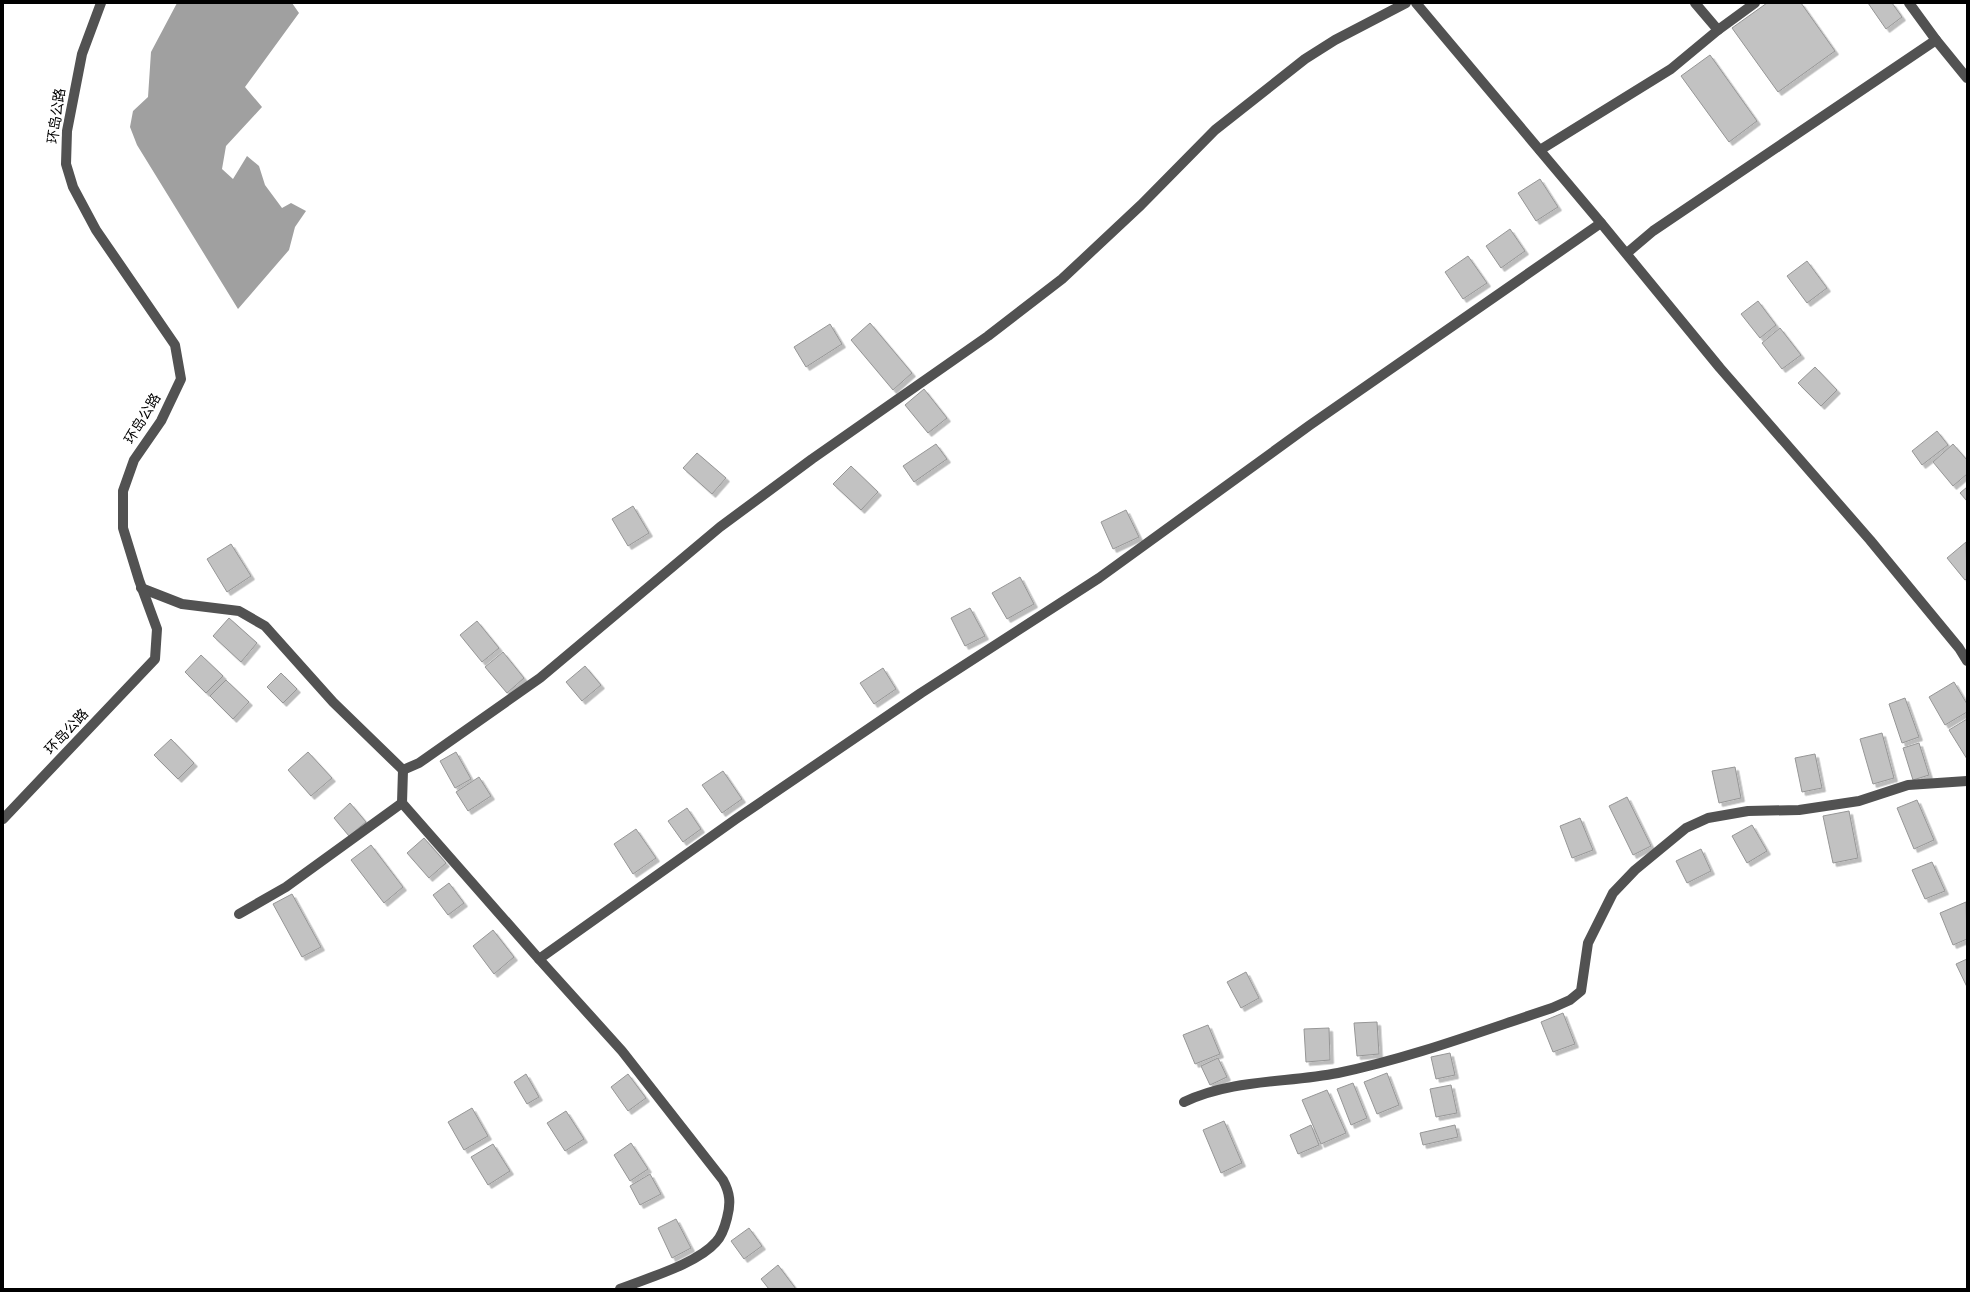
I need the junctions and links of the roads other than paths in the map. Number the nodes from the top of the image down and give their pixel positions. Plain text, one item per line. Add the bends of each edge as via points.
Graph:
1 (101, 3) edge
2 (1406, 3) edge
3 (1416, 3) edge
4 (1695, 3) edge
5 (1755, 3) edge
6 (1910, 3) edge
7 (1718, 30) junction
8 (1936, 40) junction
9 (1967, 78) edge
10 (1540, 150) junction
11 (1601, 223) junction
12 (1626, 254) junction
13 (141, 588) junction
14 (1967, 661) edge
15 (403, 770) junction
16 (1967, 781) edge
17 (402, 802) junction
18 (3, 819) edge
19 (239, 914) dead end
20 (539, 959) junction
21 (1184, 1102) dead end
22 (620, 1289) edge

1 - 13 street, 环岛公路 via 82,54 67,131 66,164 73,187 96,230 175,345 182,379 161,421 134,460 123,491 123,528
2 - 15 street via 1335,40 1305,59 1215,130 1141,205 1062,279 988,336 720,527 540,678 419,763
3 - 10 street
4 - 7 street
5 - 7 street
6 - 8 street
7 - 10 street via 1671,69
8 - 9 street
8 - 12 street via 1653,231
10 - 11 street
11 - 12 street
11 - 20 street via 1316,420 1099,578 921,693 736,819
12 - 14 street via 1720,368 1870,540
13 - 15 street via 182,604 239,611 265,626 333,702
13 - 18 street, 环岛公路 via 157,629 155,659
15 - 17 street
16 - 21 street via 1908,785 1859,801 1799,810 1748,811 1708,818 1686,828 1635,870 1613,893 1588,944 1581,991 1570,1000 1538,1013 1423,1050 1338,1073 1228,1087 1204,1093
17 - 19 street via 286,887
17 - 20 street
20 - 22 street via 622,1051 723,1180 729,1192 729,1211 724,1229 716,1242 698,1257

